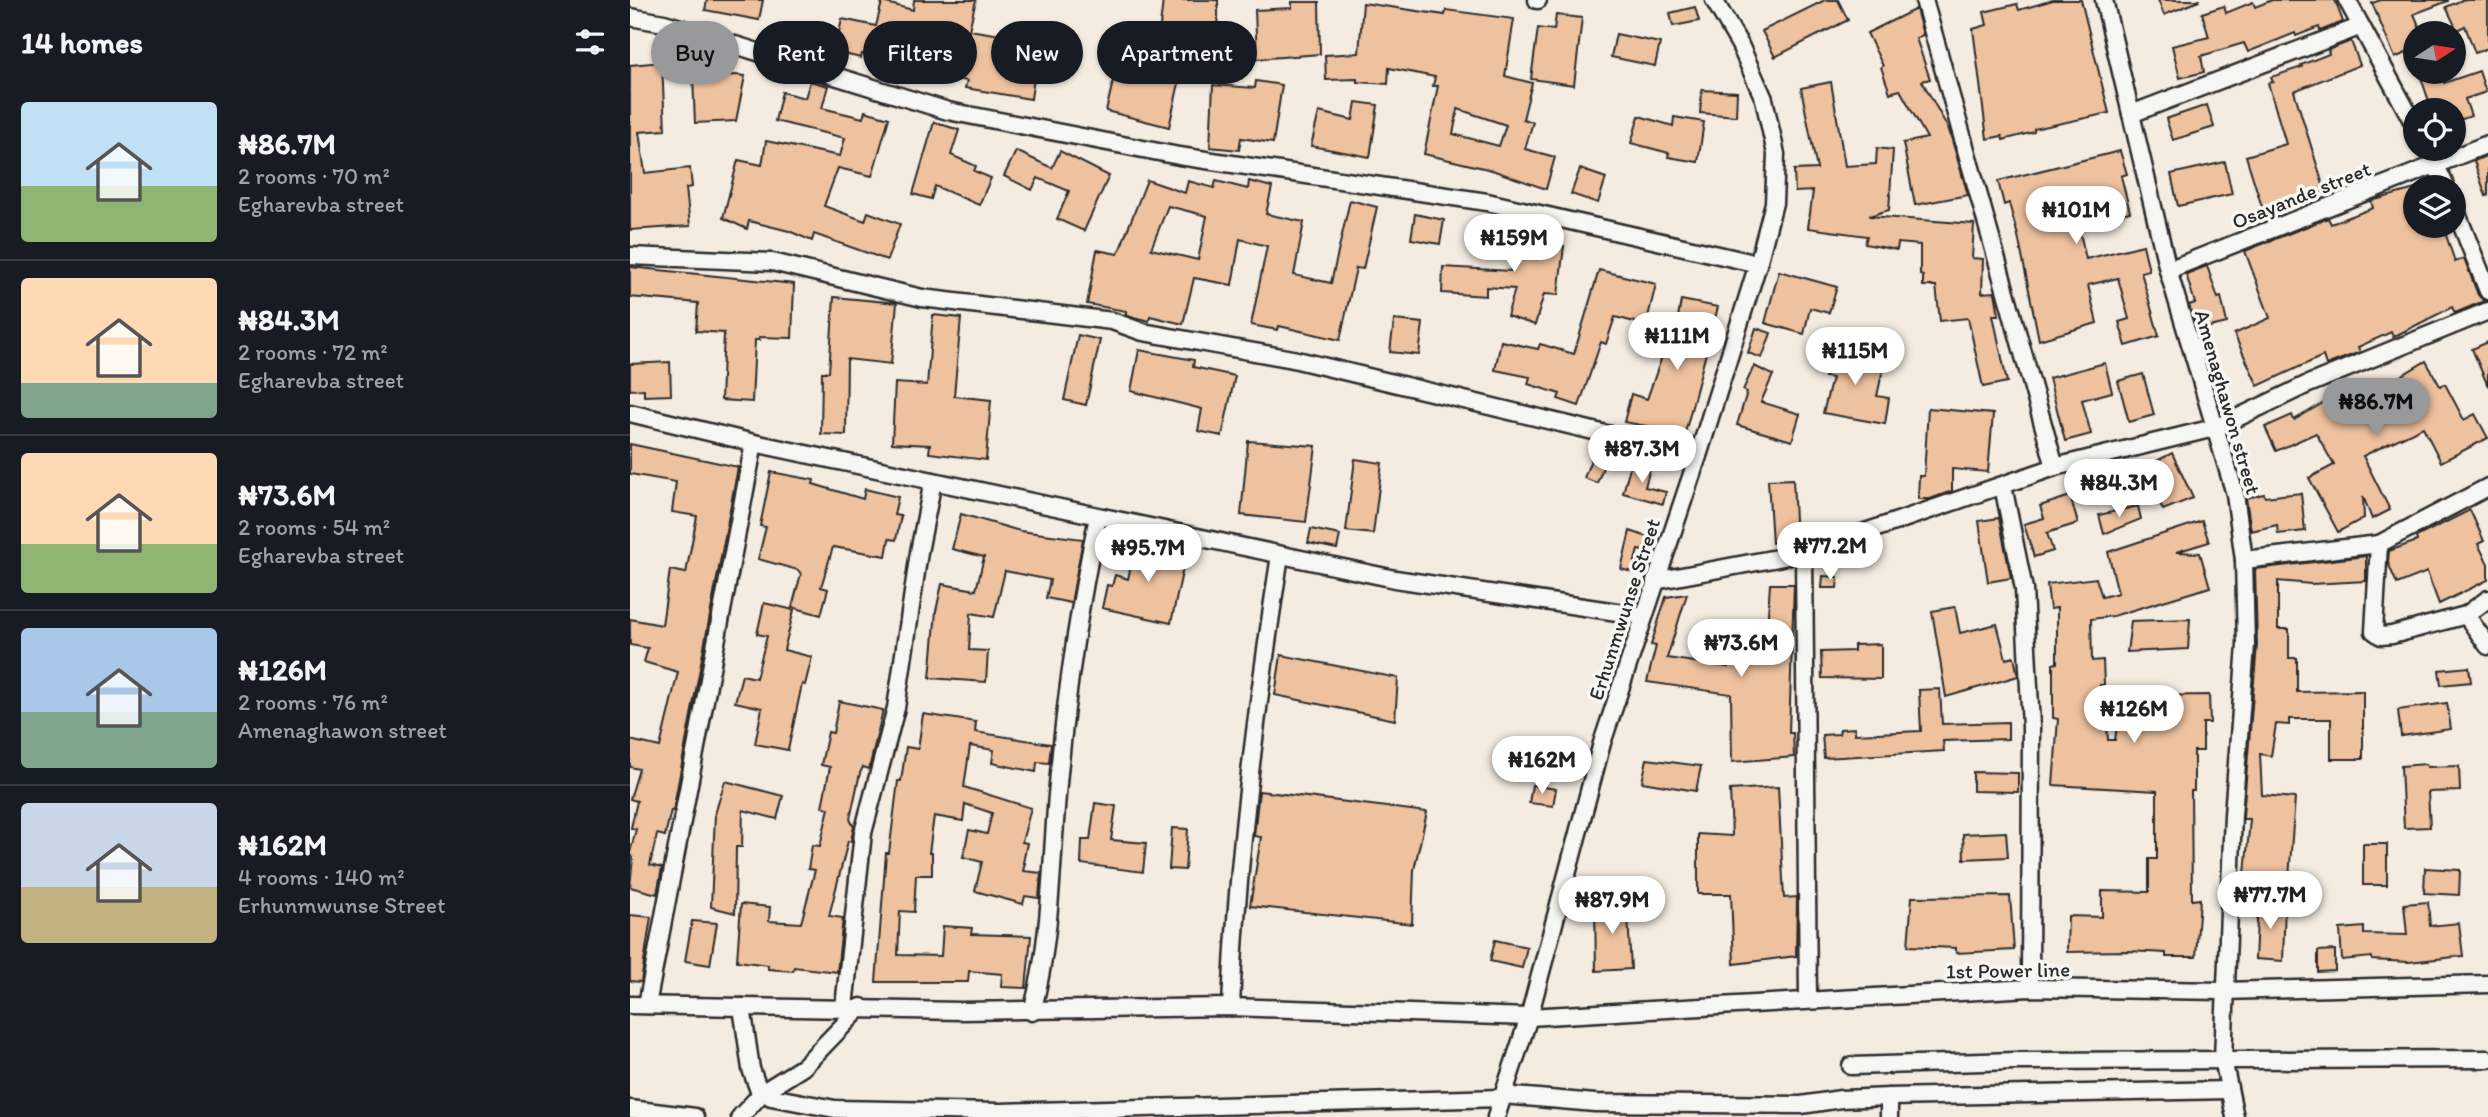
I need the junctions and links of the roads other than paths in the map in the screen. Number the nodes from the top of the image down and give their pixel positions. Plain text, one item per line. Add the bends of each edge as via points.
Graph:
1 (1714, 0) edge
2 (1924, 0) edge
3 (2104, 0) edge
4 (2347, 0) edge
5 (630, 17) edge
6 (2359, 27) junction
7 (2403, 105) edge
8 (2131, 114) junction
9 (2488, 144) edge
10 (2436, 163) junction
11 (2441, 175) edge
12 (2466, 236) edge
13 (630, 256) edge
14 (1758, 264) junction
15 (2168, 270) junction
16 (2488, 290) edge
17 (2488, 312) edge
18 (630, 413) edge
19 (2218, 427) junction
20 (754, 443) junction
21 (1698, 456) junction
22 (2055, 467) junction
23 (933, 481) junction
24 (2003, 486) junction
25 (2488, 487) edge
26 (1098, 517) junction
27 (2379, 544) junction
28 (1804, 553) junction
29 (1280, 555) junction
30 (2244, 559) junction
31 (1655, 581) junction
32 (2488, 599) edge
33 (2466, 615) junction
34 (1644, 616) junction
35 (2488, 646) edge
36 (2488, 984) edge
37 (2030, 988) junction
38 (2224, 991) junction
39 (1808, 1000) junction
40 (638, 1004) edge
41 (742, 1007) junction
42 (844, 1007) junction
43 (861, 1007) junction
44 (1231, 1007) junction
45 (1032, 1012) junction
46 (1529, 1017) junction
47 (2222, 1059) junction
48 (2488, 1059) edge
49 (1852, 1066) dead end
50 (2229, 1090) junction
51 (764, 1092) junction
52 (1502, 1097) junction
53 (1889, 1097) junction
54 (630, 1109) edge
55 (695, 1117) edge
56 (740, 1117) edge
57 (1496, 1117) edge
58 (1889, 1117) edge
59 (2235, 1117) edge

1 - 14 street, Erhunmwunse Street via 1764,99 1776,154 1774,203
2 - 22 street
3 - 8 street, Amenaghawon street
4 - 6 street
5 - 14 street via 664,23 948,111 1179,156 1487,202
6 - 7 street
6 - 8 street
8 - 15 street, Amenaghawon street
9 - 10 street, Osayande street
10 - 11 street
10 - 15 street, Osayande street
12 - 16 street
13 - 21 street via 772,262 922,298 1112,321 1143,332 1293,359
14 - 21 street, Erhunmwunse Street
15 - 19 street, Amenaghawon street
17 - 19 street via 2306,385
18 - 20 street
19 - 22 street
19 - 30 street, Amenaghawon street via 2235,494
20 - 23 street
20 - 40 street
21 - 31 street, Erhunmwunse Street
22 - 24 street
23 - 26 street
23 - 42 street via 896,708 863,833
24 - 28 street
24 - 37 street via 2024,589 2031,727
25 - 27 street
26 - 29 street
26 - 45 street via 1064,718 1045,964
27 - 30 street
27 - 33 street via 2374,631 2392,635
28 - 31 street
28 - 39 street
29 - 34 street via 1395,579
29 - 44 street via 1258,697
30 - 38 street, Amenaghawon street via 2246,645
31 - 34 street, Erhunmwunse Street
32 - 33 street
33 - 35 street
34 - 46 street, Erhunmwunse Street via 1602,743
36 - 38 street, 1st Power line
37 - 38 street, 1st Power line
37 - 39 street, 1st Power line
38 - 47 street, Amenaghawon street
39 - 46 street, 1st Power line
40 - 41 street, 1st Power line
41 - 42 street, 1st Power line
41 - 51 street via 751,1069
42 - 43 street, 1st Power line
43 - 45 street, 1st Power line
43 - 51 street via 803,1067
44 - 45 street, 1st Power line
44 - 46 street, 1st Power line
46 - 52 street, Erhunmwunse Street
47 - 48 street
47 - 49 street
47 - 50 street, Amenaghawon street
50 - 53 street
50 - 59 street, Amenaghawon street
51 - 52 street via 835,1109 888,1112
51 - 56 street
52 - 53 street via 1801,1105
52 - 57 street, Erhunmwunse Street
53 - 58 street
54 - 55 street

